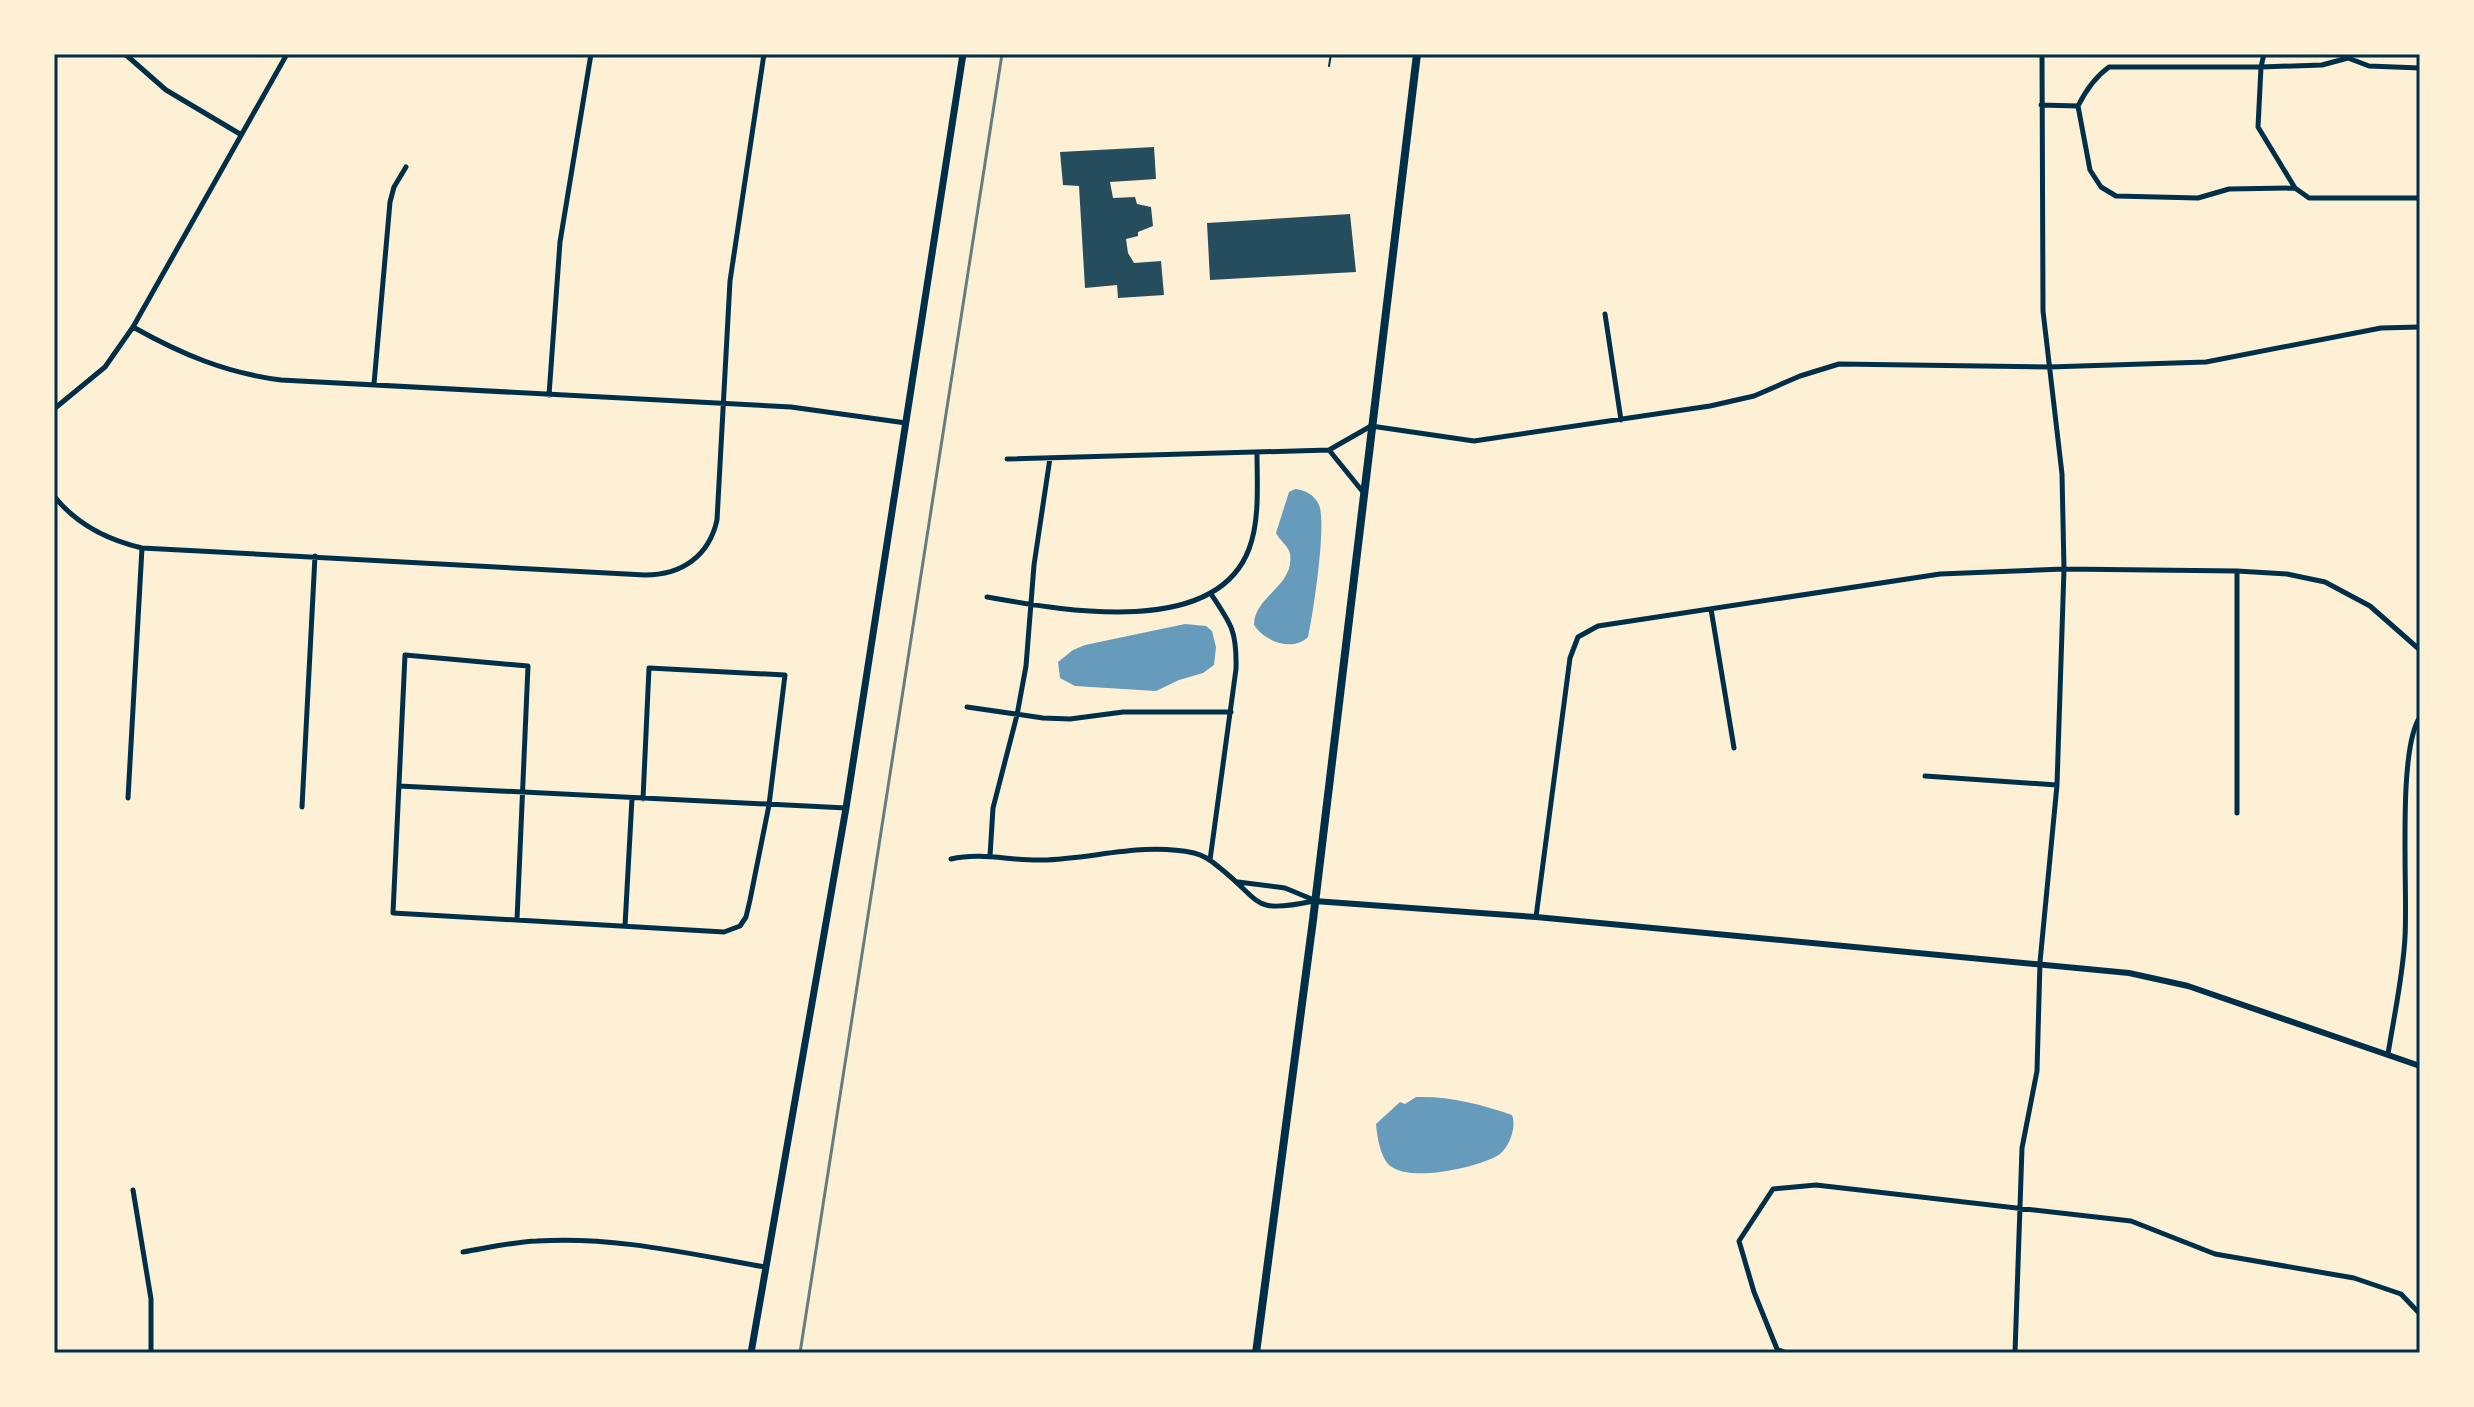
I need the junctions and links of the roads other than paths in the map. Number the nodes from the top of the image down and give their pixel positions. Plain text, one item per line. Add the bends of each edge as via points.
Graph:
1 (125, 54) edge
2 (287, 54) edge
3 (591, 54) edge
4 (764, 54) edge
5 (963, 54) edge
6 (1331, 54) edge
7 (1417, 54) edge
8 (2042, 54) edge
9 (2264, 54) edge
10 (1329, 66) dead end
11 (2261, 67) junction
12 (2420, 68) edge
13 (2041, 105) junction
14 (2078, 106) junction
15 (240, 134) junction
16 (406, 167) dead end
17 (2295, 188) junction
18 (2420, 198) edge
19 (1605, 314) dead end
20 (133, 327) junction
21 (2420, 327) edge
22 (2049, 367) junction
23 (374, 384) junction
24 (549, 395) junction
25 (723, 403) junction
26 (54, 409) edge
27 (1621, 420) junction
28 (906, 423) junction
29 (1371, 426) junction
30 (1329, 450) junction
31 (1257, 452) junction
32 (1050, 458) junction
33 (1007, 459) dead end
34 (1363, 492) junction
35 (54, 496) edge
36 (142, 548) junction
37 (315, 556) junction
38 (2064, 569) junction
39 (2237, 571) junction
40 (1211, 594) junction
41 (987, 597) dead end
42 (1032, 605) junction
43 (1711, 609) junction
44 (2420, 650) edge
45 (967, 707) dead end
46 (1231, 712) junction
47 (1017, 715) junction
48 (2420, 717) edge
49 (1734, 748) dead end
50 (1925, 776) dead end
51 (2057, 785) junction
52 (399, 786) junction
53 (522, 792) junction
54 (128, 798) dead end
55 (632, 798) junction
56 (643, 799) junction
57 (769, 805) junction
58 (302, 807) dead end
59 (846, 808) junction
60 (2237, 813) dead end
61 (990, 856) junction
62 (951, 859) dead end
63 (1210, 860) junction
64 (1236, 881) junction
65 (1314, 901) junction
66 (1536, 917) junction
67 (517, 920) junction
68 (625, 926) junction
69 (2040, 962) junction
70 (2388, 1054) junction
71 (2420, 1066) edge
72 (133, 1190) dead end
73 (2020, 1206) junction
74 (463, 1252) dead end
75 (765, 1267) junction
76 (2420, 1314) edge
77 (151, 1353) edge
78 (751, 1353) edge
79 (1256, 1353) edge
80 (1786, 1353) edge
81 (2015, 1353) edge

1 - 15 street via 166,90
2 - 15 street
3 - 24 street via 560,242
4 - 25 street via 731,268
5 - 28 main road
6 - 10 lane
7 - 29 main road
8 - 13 street
9 - 11 street
11 - 12 street via 2322,65 2348,58 2369,66
11 - 14 street via 2109,67
11 - 17 street via 2258,127
13 - 14 street
13 - 22 street via 2043,311
14 - 17 street via 2090,170 2101,187 2116,196 2198,198 2229,189
15 - 20 street
16 - 23 street via 390,202
17 - 18 street via 2309,198
19 - 27 street
20 - 23 street via 189,357 243,374
20 - 26 street via 105,367
21 - 22 street via 2381,328 2206,362
22 - 27 street via 1839,364 1754,396
22 - 38 street via 2062,474
23 - 24 street
24 - 25 street
25 - 28 street
25 - 37 street via 717,520 701,555 680,569 654,575
27 - 29 street via 1474,441
28 - 59 main road
29 - 30 street
29 - 34 main road
30 - 31 street
30 - 34 street
31 - 32 street
31 - 40 street via 1249,549 1238,570
32 - 33 street
32 - 42 street
34 - 65 main road
35 - 36 street via 92,529
36 - 37 street
36 - 54 street
37 - 58 street
38 - 39 street
38 - 43 street via 1940,574
38 - 51 street
39 - 44 street via 2325,582 2370,606
39 - 60 street
40 - 42 street via 1184,605 1116,612
40 - 46 street via 1237,639
41 - 42 street
42 - 47 street
43 - 49 street
43 - 66 street via 1598,626 1578,637 1570,658
45 - 47 street
46 - 47 street via 1123,712 1070,719
46 - 63 street
47 - 61 street via 993,808
48 - 70 street via 2413,727 2408,760 2405,940
50 - 51 street
51 - 69 street
52 - 53 street
52 - 53 street via 405,655 528,666
52 - 67 street via 393,913
53 - 55 street
53 - 67 street
55 - 56 street
55 - 68 street
56 - 57 street
56 - 57 street via 649,668 785,675
57 - 59 street
57 - 68 street via 740,926
59 - 75 main road
61 - 62 street
61 - 63 street via 1044,860 1153,850
63 - 64 street
64 - 65 street via 1285,888
64 - 65 street via 1257,903 1268,906
65 - 66 street
65 - 79 main road
66 - 69 street
67 - 68 street
69 - 70 street via 2188,986
69 - 73 street via 2037,1071 2022,1148
70 - 71 street
72 - 77 street via 151,1299
73 - 76 street via 2131,1221 2215,1254 2354,1278 2401,1294
73 - 80 street via 1816,1185 1769,1192 1739,1241 1777,1349
73 - 81 street
74 - 75 street via 583,1240
75 - 78 main road

